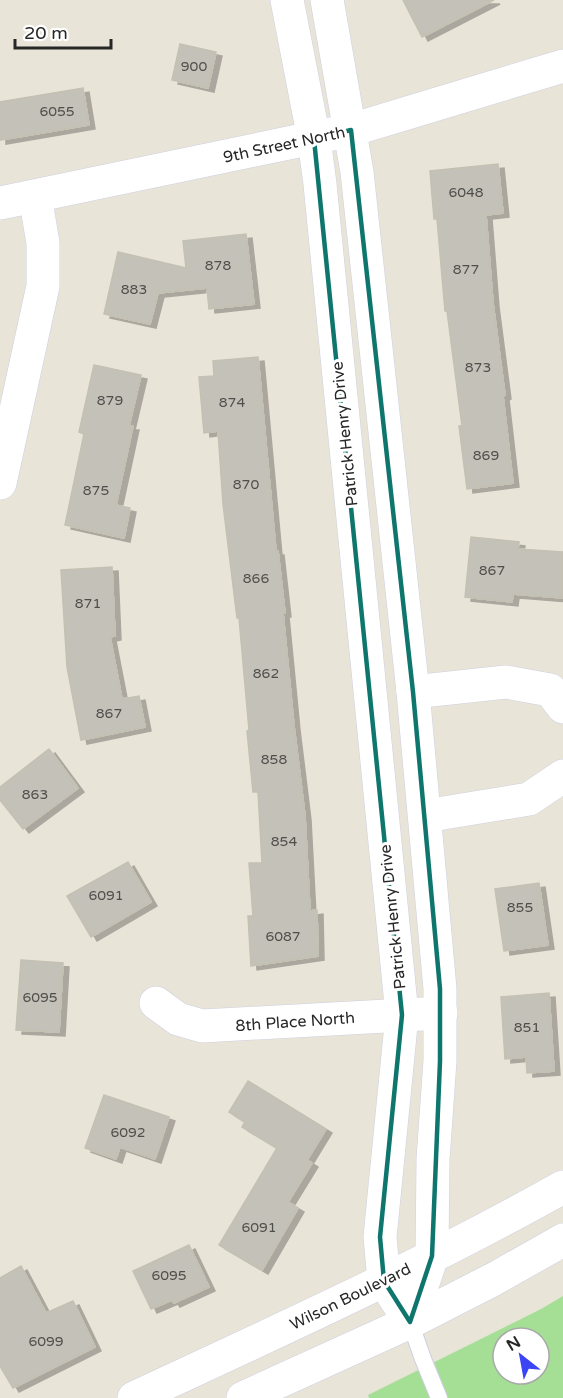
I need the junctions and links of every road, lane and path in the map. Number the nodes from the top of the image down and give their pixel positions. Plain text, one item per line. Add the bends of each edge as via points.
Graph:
1 (287, 0) edge
2 (327, 0) edge
3 (563, 66) edge
4 (351, 130) junction
5 (314, 139) junction
6 (34, 196) junction
7 (0, 203) edge
8 (0, 483) edge
9 (412, 692) junction
10 (563, 707) edge
11 (563, 776) edge
12 (425, 816) junction
13 (156, 1003) dead end
14 (441, 1013) junction
15 (402, 1015) junction
16 (563, 1188) edge
17 (563, 1240) edge
18 (432, 1256) junction
19 (384, 1281) junction
20 (410, 1322) junction
21 (134, 1398) edge
22 (243, 1398) edge
23 (439, 1398) edge

1 - 5 street, Patrick Henry Drive
2 - 4 street
3 - 4 street, 9th Street North
4 - 5 street, 9th Street North
4 - 9 street
5 - 6 street, 9th Street North
5 - 15 street, Patrick Henry Drive
6 - 7 street, 9th Street North
6 - 8 street via 43,243 43,286
9 - 10 street via 506,682 550,690
9 - 12 street
11 - 12 street via 529,799
12 - 14 street
13 - 15 street, 8th Place North via 178,1019 202,1026
14 - 15 street, 8th Place North
14 - 18 street via 432,1159
15 - 19 street, Patrick Henry Drive via 380,1237
16 - 18 street, Wilson Boulevard
17 - 20 street
18 - 19 street, Wilson Boulevard
18 - 20 street
19 - 20 street, Patrick Henry Drive
19 - 21 street, Wilson Boulevard
20 - 22 street
20 - 23 lane

